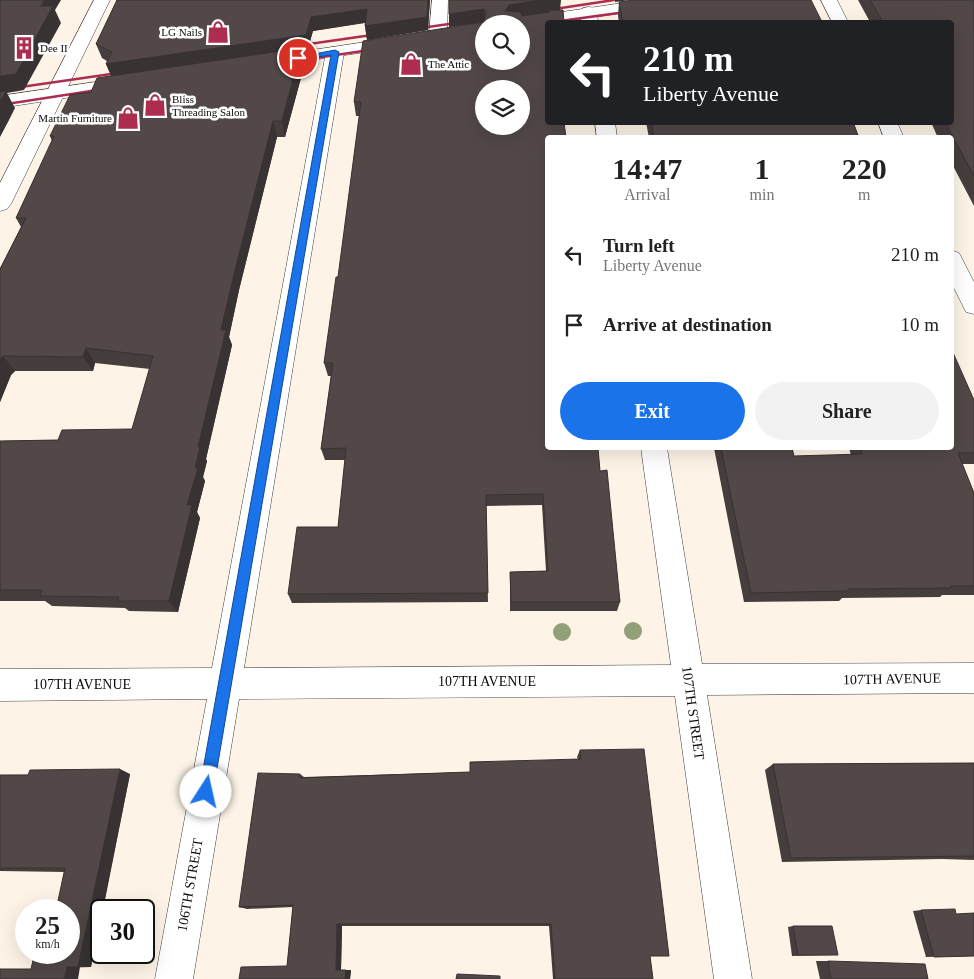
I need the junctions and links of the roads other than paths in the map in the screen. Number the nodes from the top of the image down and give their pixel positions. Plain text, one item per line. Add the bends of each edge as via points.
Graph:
1 (102, 0) edge
2 (440, 0) edge
3 (677, 0) edge
4 (829, 0) edge
5 (589, 17) edge
6 (557, 20) edge
7 (839, 20) edge
8 (545, 21) edge
9 (530, 23) edge
10 (456, 33) edge
11 (424, 38) junction
12 (335, 52) junction
13 (248, 65) edge
14 (152, 80) edge
15 (55, 94) junction
16 (0, 102) edge
17 (0, 204) edge
18 (954, 264) edge
19 (974, 306) edge
20 (654, 450) edge
21 (974, 678) edge
22 (689, 681) junction
23 (226, 682) junction
24 (0, 685) edge
25 (174, 979) edge
26 (733, 979) edge

1 - 15 street
2 - 11 street
3 - 5 street
4 - 7 street
5 - 6 street
8 - 9 street
10 - 11 street
11 - 12 street
12 - 13 street
12 - 23 street, 106TH STREET
14 - 15 street
15 - 16 street
15 - 17 street
18 - 19 street
20 - 22 street, 107TH STREET
21 - 22 street, 107TH AVENUE
22 - 23 street, 107TH AVENUE
22 - 26 street, 107TH STREET
23 - 24 street, 107TH AVENUE
23 - 25 street, 106TH STREET

